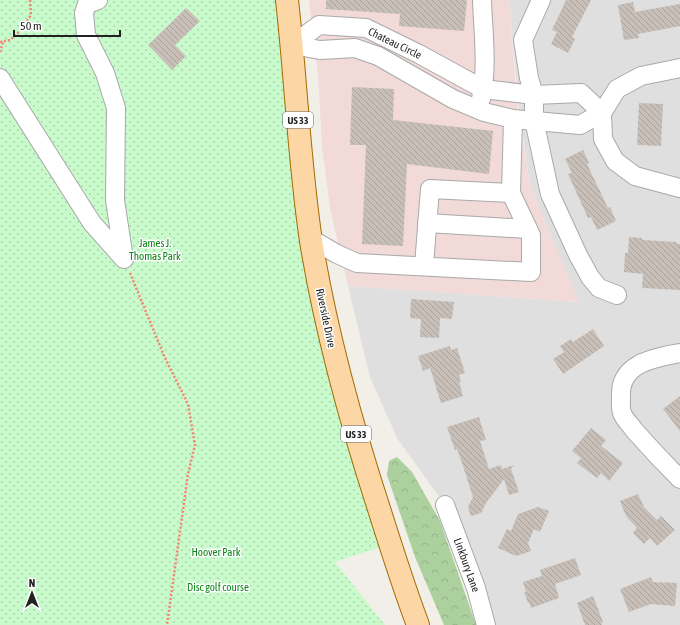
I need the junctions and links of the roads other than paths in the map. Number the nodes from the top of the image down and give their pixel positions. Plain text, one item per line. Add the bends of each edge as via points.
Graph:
1 (287, 0) edge
2 (482, 0) edge
3 (541, 0) edge
4 (89, 1) edge
5 (292, 45) junction
6 (680, 68) edge
7 (0, 78) edge
8 (483, 89) junction
9 (534, 96) junction
10 (479, 110) junction
11 (602, 113) junction
12 (513, 119) junction
13 (534, 120) junction
14 (680, 188) edge
15 (511, 193) junction
16 (427, 223) junction
17 (528, 229) junction
18 (311, 239) junction
19 (424, 266) junction
20 (617, 295) dead end
21 (680, 353) edge
22 (680, 480) edge
23 (444, 505) dead end
24 (418, 625) edge
25 (486, 625) edge

1 - 5 main road, Riverside Drive / US 33
2 - 8 street
3 - 9 street via 523,40
4 - 7 street via 84,13 86,35 105,74 116,108 115,200 124,259 92,223
5 - 8 street, Chateau Circle via 319,26 366,28
5 - 10 street, Chateau Circle via 320,50 355,48 378,56 453,99
5 - 18 main road, Riverside Drive / US 33
6 - 11 street via 641,76 616,89
8 - 9 street, Chateau Circle
8 - 10 street
9 - 11 street, Chateau Circle via 581,93
9 - 13 street
10 - 12 street, Chateau Circle
11 - 13 street, Chateau Circle via 580,125
11 - 14 street via 602,139 614,161 635,176
12 - 13 street, Chateau Circle
12 - 15 street
13 - 20 street via 550,194 578,255 599,288
15 - 16 street via 430,189
15 - 17 street
16 - 17 street
16 - 19 street
17 - 19 street via 531,272
18 - 19 street via 357,263
18 - 24 main road, Riverside Drive / US 33 via 322,306 339,375 368,476
21 - 22 street via 657,357 636,365 627,374 620,395 622,414
23 - 25 street, Linkbury Lane via 476,588

